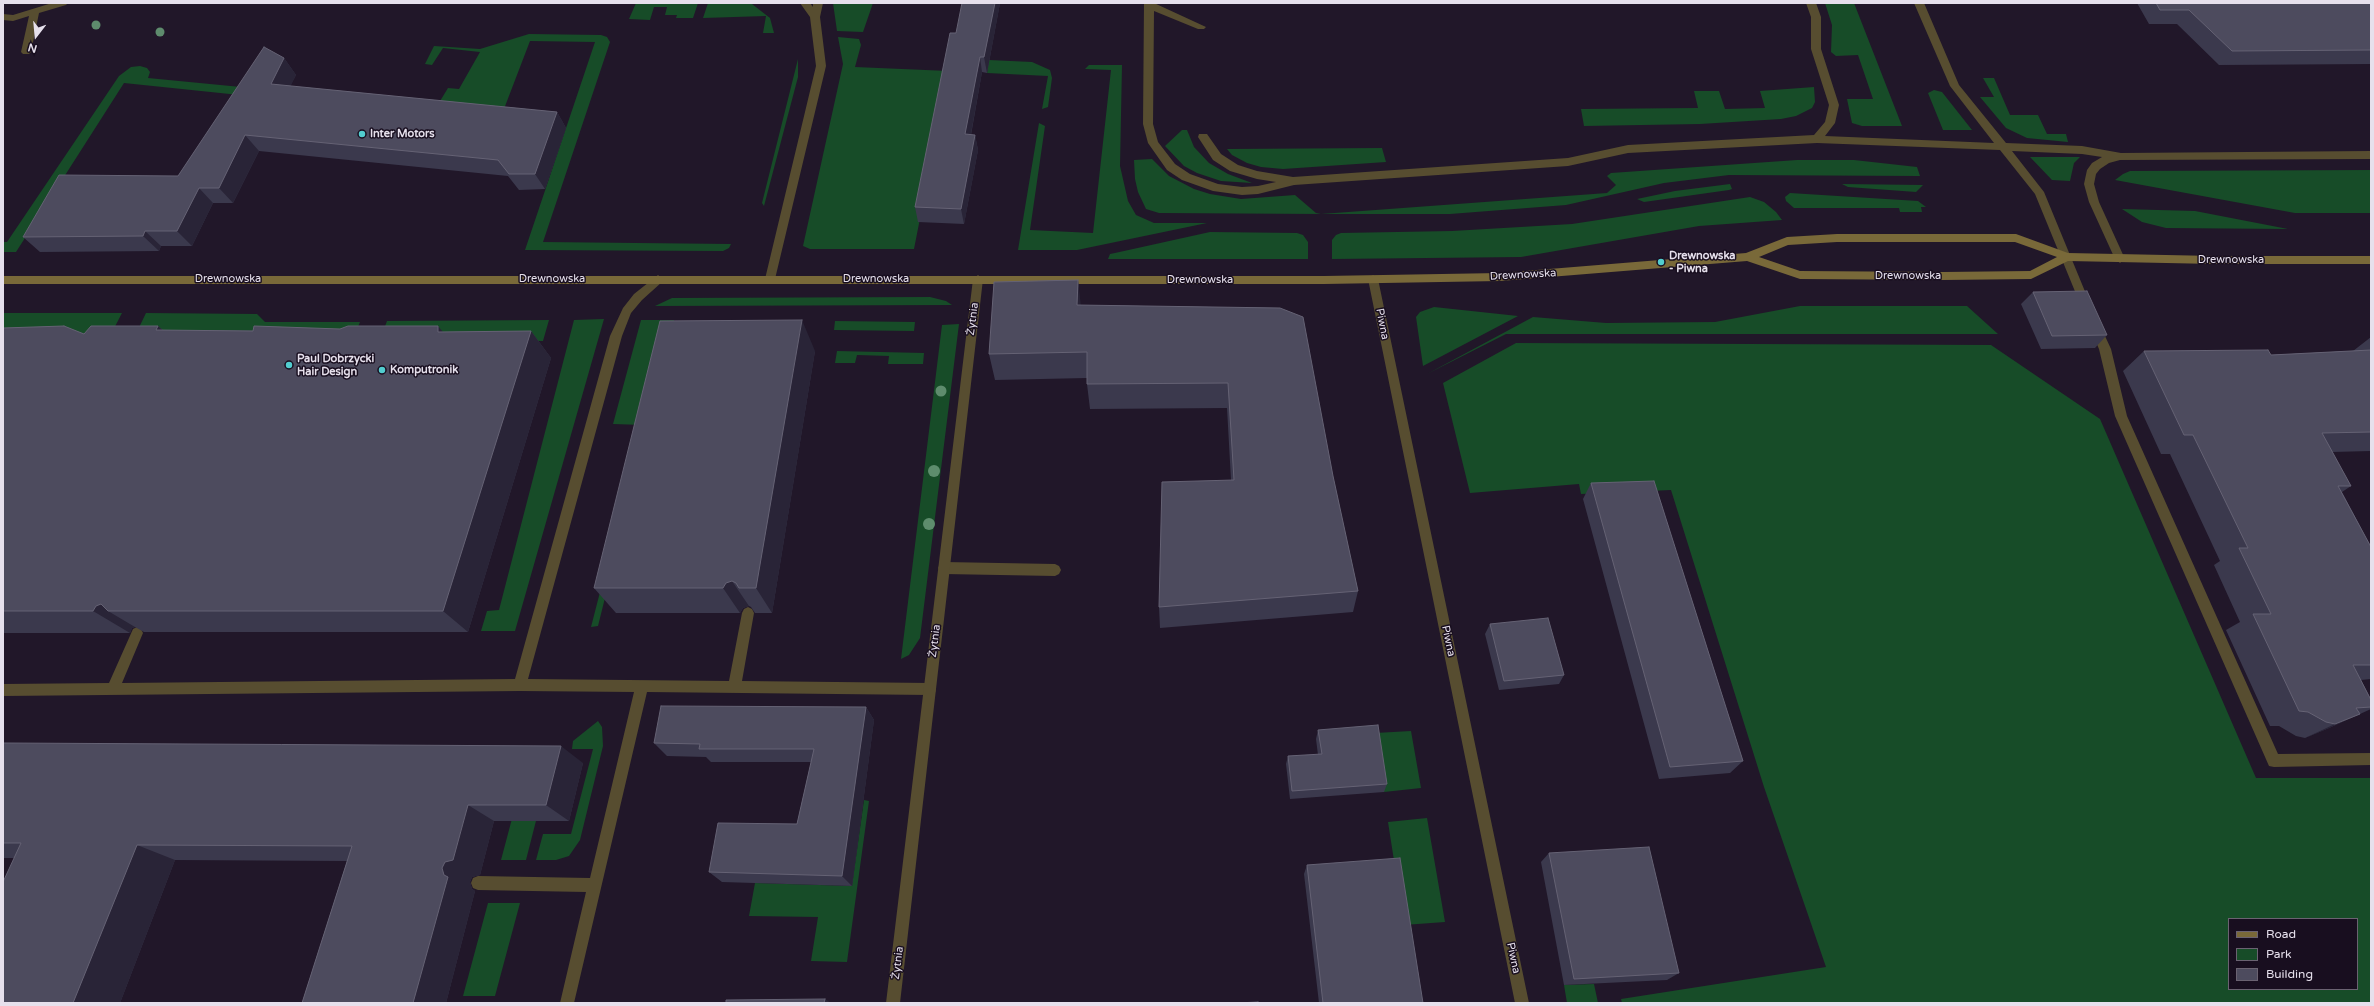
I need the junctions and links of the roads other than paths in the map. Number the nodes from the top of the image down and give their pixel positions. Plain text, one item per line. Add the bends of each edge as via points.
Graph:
1 (64, 3) edge
2 (805, 3) edge
3 (818, 3) edge
4 (1811, 3) edge
5 (1919, 3) edge
6 (1149, 4) edge
7 (35, 12) junction
8 (3, 17) edge
9 (815, 17) junction
10 (1201, 27) dead end
11 (26, 52) dead end
12 (1203, 138) dead end
13 (1817, 139) junction
14 (2005, 148) junction
15 (2371, 155) edge
16 (2121, 157) junction
17 (1294, 181) junction
18 (1747, 257) junction
19 (2067, 257) junction
20 (2120, 259) junction
21 (2371, 260) edge
22 (658, 279) junction
23 (770, 279) junction
24 (978, 279) junction
25 (1373, 279) junction
26 (3, 280) edge
27 (944, 568) junction
28 (1055, 570) dead end
29 (748, 613) edge
30 (137, 633) edge
31 (520, 685) junction
32 (642, 686) junction
33 (734, 687) junction
34 (113, 689) junction
35 (930, 689) junction
36 (3, 690) edge
37 (2371, 759) edge
38 (478, 883) dead end
39 (595, 885) junction
40 (567, 1003) edge
41 (893, 1003) edge
42 (1522, 1003) edge

1 - 7 street
2 - 9 street
3 - 9 street
4 - 13 street via 1816,17 1816,49 1834,105 1830,123
5 - 14 street via 1955,86
6 - 10 street
6 - 17 street via 1148,124 1153,143 1161,156 1186,177 1217,188 1253,190
7 - 8 street via 13,18
7 - 11 street
9 - 23 street via 821,66
12 - 17 street via 1217,157 1234,168
13 - 14 street
13 - 17 street via 1628,149 1568,162
14 - 16 street via 2082,150
14 - 19 street via 2039,192
15 - 16 street
16 - 20 street via 2106,160 2096,166 2091,173 2089,184
18 - 19 main road, Drewnowska via 1787,241 1938,237 2016,238
18 - 19 main road, Drewnowska via 1800,275 1943,276 2031,275
18 - 25 main road, Drewnowska via 1500,277
19 - 20 main road, Drewnowska
19 - 37 street via 2105,349 2121,416 2274,761
20 - 21 main road, Drewnowska
22 - 23 main road, Drewnowska
22 - 26 main road, Drewnowska
22 - 31 street via 627,311 616,336
23 - 24 main road, Drewnowska
24 - 25 main road, Drewnowska
24 - 27 street, Żytnia
25 - 42 street, Piwna
27 - 28 street
27 - 35 street, Żytnia
29 - 33 street
30 - 34 street
31 - 32 street
31 - 34 street
32 - 33 street
32 - 39 street
33 - 35 street
34 - 36 street
35 - 41 street, Żytnia
38 - 39 street
39 - 40 street

